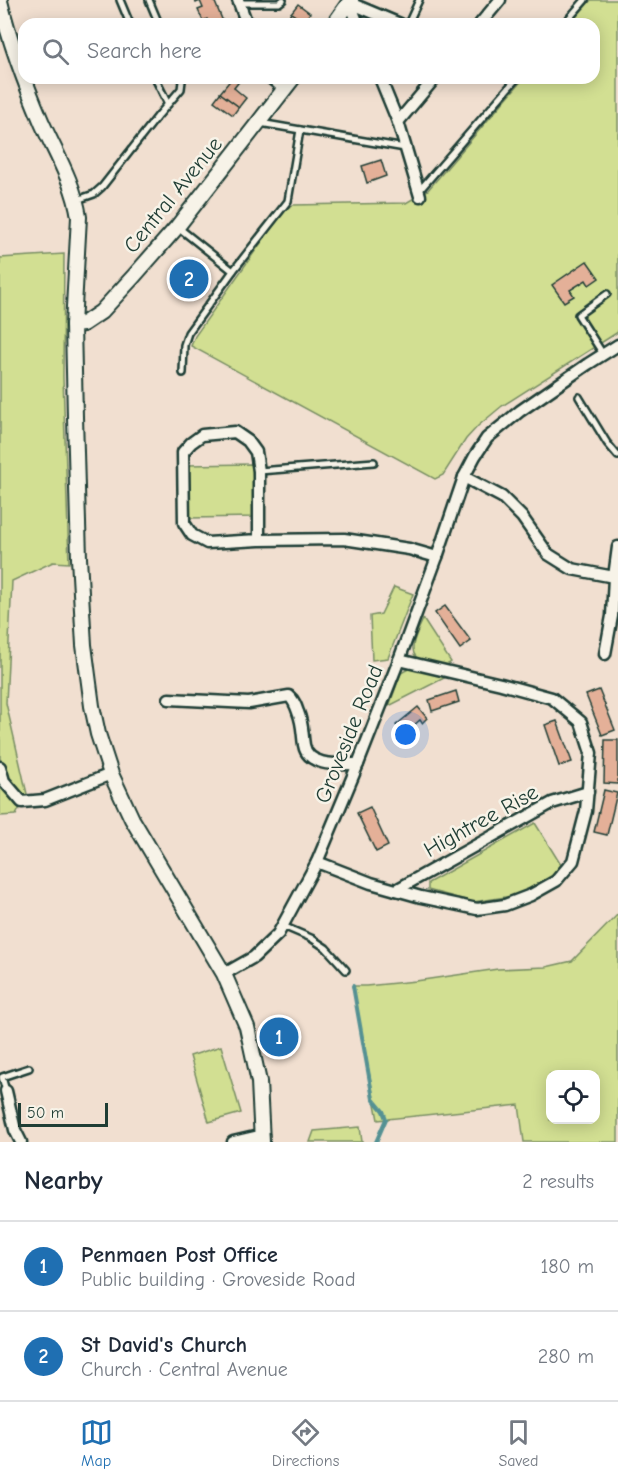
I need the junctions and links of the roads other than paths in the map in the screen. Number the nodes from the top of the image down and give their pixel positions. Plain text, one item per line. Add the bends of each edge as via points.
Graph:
1 (120, 0) edge
2 (149, 0) edge
3 (283, 0) edge
4 (419, 0) edge
5 (500, 0) edge
6 (585, 0) edge
7 (0, 1) edge
8 (238, 2) edge
9 (351, 2) edge
10 (128, 18) edge
11 (156, 18) edge
12 (245, 18) edge
13 (339, 18) edge
14 (356, 18) edge
15 (387, 18) edge
16 (411, 18) edge
17 (485, 18) edge
18 (569, 18) edge
19 (18, 62) edge
20 (26, 84) edge
21 (158, 84) edge
22 (182, 84) edge
23 (289, 84) edge
24 (382, 84) edge
25 (430, 84) edge
26 (513, 84) edge
27 (168, 104) junction
28 (398, 122) junction
29 (258, 123) junction
30 (300, 130) junction
31 (406, 148) junction
32 (420, 194) joint
33 (77, 200) junction
34 (177, 227) junction
35 (233, 271) junction
36 (607, 294) dead end
37 (74, 325) junction
38 (618, 345) edge
39 (603, 354) junction
40 (183, 373) dead end
41 (579, 397) dead end
42 (618, 456) edge
43 (374, 462) dead end
44 (259, 471) junction
45 (464, 477) junction
46 (259, 540) junction
47 (618, 547) edge
48 (437, 557) junction
49 (614, 577) junction
50 (604, 654) dead end
51 (399, 660) junction
52 (169, 699) dead end
53 (358, 764) junction
54 (0, 767) edge
55 (111, 774) junction
56 (588, 792) junction
57 (317, 862) junction
58 (396, 890) junction
59 (283, 926) junction
60 (346, 970) dead end
61 (224, 974) junction
62 (29, 1068) dead end
63 (6, 1091) joint
64 (262, 1139) edge
65 (21, 1142) edge
66 (233, 1142) edge

1 - 10 lane
2 - 11 lane
3 - 8 lane
4 - 16 lane
5 - 17 street
6 - 18 lane
7 - 19 street
8 - 12 street
9 - 13 street
9 - 14 street
9 - 15 street
20 - 33 street
21 - 27 lane
22 - 27 lane
23 - 29 street, Central Avenue
24 - 28 street
25 - 28 street
26 - 32 lane
27 - 33 lane via 102,187
28 - 31 street
29 - 30 lane
29 - 34 street, Central Avenue
30 - 31 lane
30 - 35 lane via 288,201
31 - 32 street
33 - 37 street
34 - 35 lane
34 - 37 street, Central Avenue via 101,312 83,324
35 - 40 lane via 188,333
36 - 39 lane via 578,315
37 - 55 street via 84,645 92,706
38 - 39 street, Groveside Road
39 - 45 street, Groveside Road via 487,438
41 - 42 lane
43 - 44 lane
44 - 46 street
44 - 46 street via 256,452 235,432 201,435 183,452 184,523 192,535 207,543
45 - 48 street, Groveside Road
45 - 49 street via 502,497 549,554 572,569
46 - 48 street via 344,538
47 - 49 street
48 - 51 street, Groveside Road
49 - 50 street via 612,616
51 - 53 street, Groveside Road
51 - 56 street via 552,698 581,722 591,753
52 - 53 street via 249,704 289,696 303,723 304,748 312,758 324,764
53 - 57 street, Groveside Road
54 - 55 street via 4,781 22,802 45,800
55 - 61 street via 132,819
56 - 58 street, Hightree Rise via 552,803
56 - 58 street via 573,861 556,881 531,895 477,909
57 - 58 street
57 - 59 street, Groveside Road
59 - 60 lane via 326,948
59 - 61 street, Groveside Road via 254,957
61 - 64 street via 248,1027 259,1082
62 - 63 lane via 2,1077
63 - 65 street
64 - 66 street

